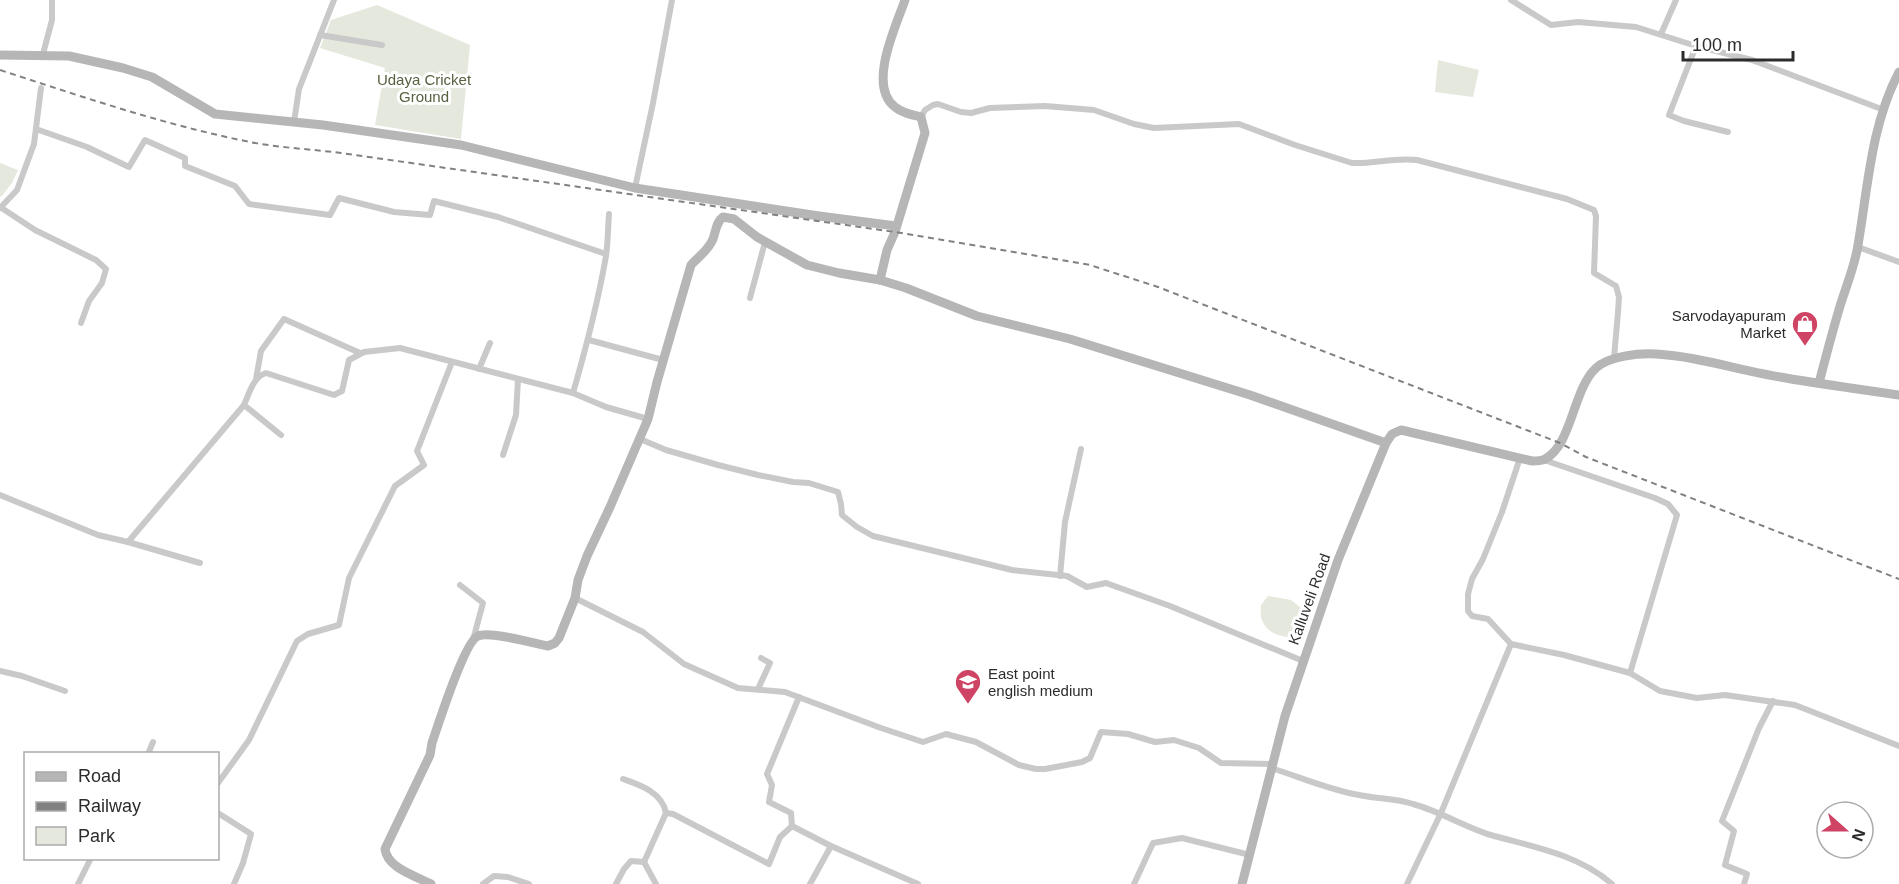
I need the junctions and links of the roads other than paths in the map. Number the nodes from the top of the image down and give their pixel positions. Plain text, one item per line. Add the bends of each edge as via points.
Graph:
1 (52, 0) edge
2 (334, 0) edge
3 (672, 0) edge
4 (905, 0) edge
5 (1511, 0) edge
6 (1676, 0) edge
7 (1661, 34) junction
8 (320, 35) junction
9 (382, 45) dead end
10 (1696, 46) junction
11 (43, 54) junction
12 (0, 55) edge
13 (1899, 72) edge
14 (41, 88) dead end
15 (1884, 110) junction
16 (921, 117) junction
17 (294, 122) junction
18 (36, 129) junction
19 (1728, 132) dead end
20 (635, 188) junction
21 (0, 208) edge
22 (609, 213) dead end
23 (896, 226) junction
24 (765, 242) junction
25 (1858, 247) junction
26 (606, 254) junction
27 (1899, 262) edge
28 (880, 280) junction
29 (750, 298) dead end
30 (81, 324) dead end
31 (588, 340) junction
32 (490, 343) dead end
33 (361, 353) junction
34 (1614, 358) junction
35 (663, 360) junction
36 (452, 362) junction
37 (479, 369) junction
38 (256, 379) junction
39 (518, 379) junction
40 (1819, 383) junction
41 (573, 393) junction
42 (1899, 395) edge
43 (244, 405) junction
44 (648, 419) junction
45 (281, 435) dead end
46 (640, 439) junction
47 (1386, 443) junction
48 (1081, 449) dead end
49 (503, 455) dead end
50 (1520, 458) junction
51 (1544, 460) junction
52 (0, 495) edge
53 (128, 542) junction
54 (200, 563) dead end
55 (1060, 576) junction
56 (460, 585) dead end
57 (575, 598) junction
58 (472, 640) junction
59 (1511, 644) junction
60 (761, 658) dead end
61 (1303, 661) junction
62 (0, 671) edge
63 (1629, 674) junction
64 (758, 689) junction
65 (65, 691) dead end
66 (799, 697) junction
67 (1773, 701) junction
68 (153, 742) dead end
69 (1899, 746) edge
70 (148, 752) edge
71 (1272, 766) junction
72 (623, 779) dead end
73 (219, 782) edge
74 (666, 813) junction
75 (1442, 813) junction
76 (219, 814) edge
77 (792, 826) junction
78 (831, 846) junction
79 (1251, 855) junction
80 (90, 860) edge
81 (644, 862) junction
82 (78, 884) edge
83 (234, 884) edge
84 (431, 884) edge
85 (483, 884) edge
86 (529, 884) edge
87 (616, 884) edge
88 (656, 884) edge
89 (810, 884) edge
90 (918, 884) edge
91 (1134, 884) edge
92 (1242, 884) edge
93 (1407, 884) edge
94 (1612, 884) edge
95 (1744, 884) edge

1 - 11 street via 52,20
2 - 8 street
3 - 20 street
4 - 16 street via 886,54 884,89 894,107
5 - 7 street via 1551,25 1604,23
6 - 7 street
7 - 10 street
8 - 9 street
8 - 17 street via 299,89
10 - 15 street via 1752,60
10 - 19 street via 1669,115
11 - 12 street
11 - 17 street via 69,56 152,77 215,114
13 - 15 street
14 - 18 street
15 - 25 street via 1862,207
16 - 23 street via 925,133
16 - 34 street via 925,110 938,104 971,113 990,108 1045,106 1094,110 1154,128 1239,124 1352,163 1417,160 1567,199 1594,210 1596,216 1594,273 1616,286 1619,297
17 - 20 street via 461,145
18 - 21 street via 17,190
18 - 26 street via 129,167 145,141 185,158 185,166 235,186 249,204 330,215 339,198 394,212 430,215 434,201 498,217
20 - 23 street
21 - 30 street via 103,265 106,273
22 - 26 street
23 - 28 street
24 - 28 street via 807,265
24 - 29 street
24 - 35 street via 734,219 727,216 719,220 705,254 691,266
25 - 27 street
25 - 40 street
26 - 31 street
28 - 47 street via 977,316 1028,327 1250,395
31 - 35 street
31 - 41 street
32 - 37 street
33 - 36 street via 400,348
33 - 38 street via 349,360 342,391 334,395 266,373
33 - 38 street via 284,319 261,351
34 - 40 street via 1656,354
34 - 51 street via 1596,368 1584,386 1560,443
35 - 44 street
36 - 37 street
36 - 73 street via 417,451 424,465 395,486 349,578 339,625 297,641 249,740
37 - 39 street
38 - 43 street
39 - 41 street
39 - 49 street via 516,416
40 - 42 street
41 - 44 street
43 - 45 street
43 - 53 street
44 - 46 street
46 - 55 street via 718,465 838,492 842,515 873,536 1012,570
46 - 57 street via 586,556
47 - 50 street via 1401,430
47 - 61 street, Kalluveli Road via 1338,560
48 - 55 street via 1065,522
50 - 51 street
50 - 59 street via 1468,594 1468,611 1472,616 1488,619
51 - 63 street via 1655,498 1677,514
52 - 53 street via 98,535
53 - 54 street
55 - 61 street via 1087,587 1106,583
56 - 58 street via 483,603
57 - 58 street via 555,644 548,646 489,634
57 - 64 street via 643,632 684,664 738,688
58 - 84 street via 430,755 385,849 391,863
59 - 63 street
59 - 75 street
60 - 64 street via 770,663
61 - 71 street, Kalluveli Road
62 - 65 street
63 - 67 street via 1660,691 1697,698 1725,694
64 - 66 street
66 - 71 street via 909,739 923,742 946,734 976,742 1019,765 1036,769 1090,758 1101,732 1155,742 1174,740 1198,748 1221,763
66 - 77 street via 767,774 772,785 769,802 791,813
67 - 69 street via 1795,705
67 - 95 street via 1722,821 1734,831 1725,866 1747,874
68 - 70 street
71 - 75 street via 1359,795 1394,799
71 - 79 street, Kalluveli Road
72 - 74 street via 647,788 664,804
74 - 77 street via 768,864 780,837
74 - 81 street
75 - 93 street
75 - 94 street via 1493,836 1561,854
76 - 83 street via 251,834
77 - 78 street
78 - 89 street
78 - 90 street
79 - 91 street via 1182,838 1153,843
79 - 92 street, Kalluveli Road
80 - 82 street
81 - 87 street via 631,861
81 - 88 street
85 - 86 street via 494,876

